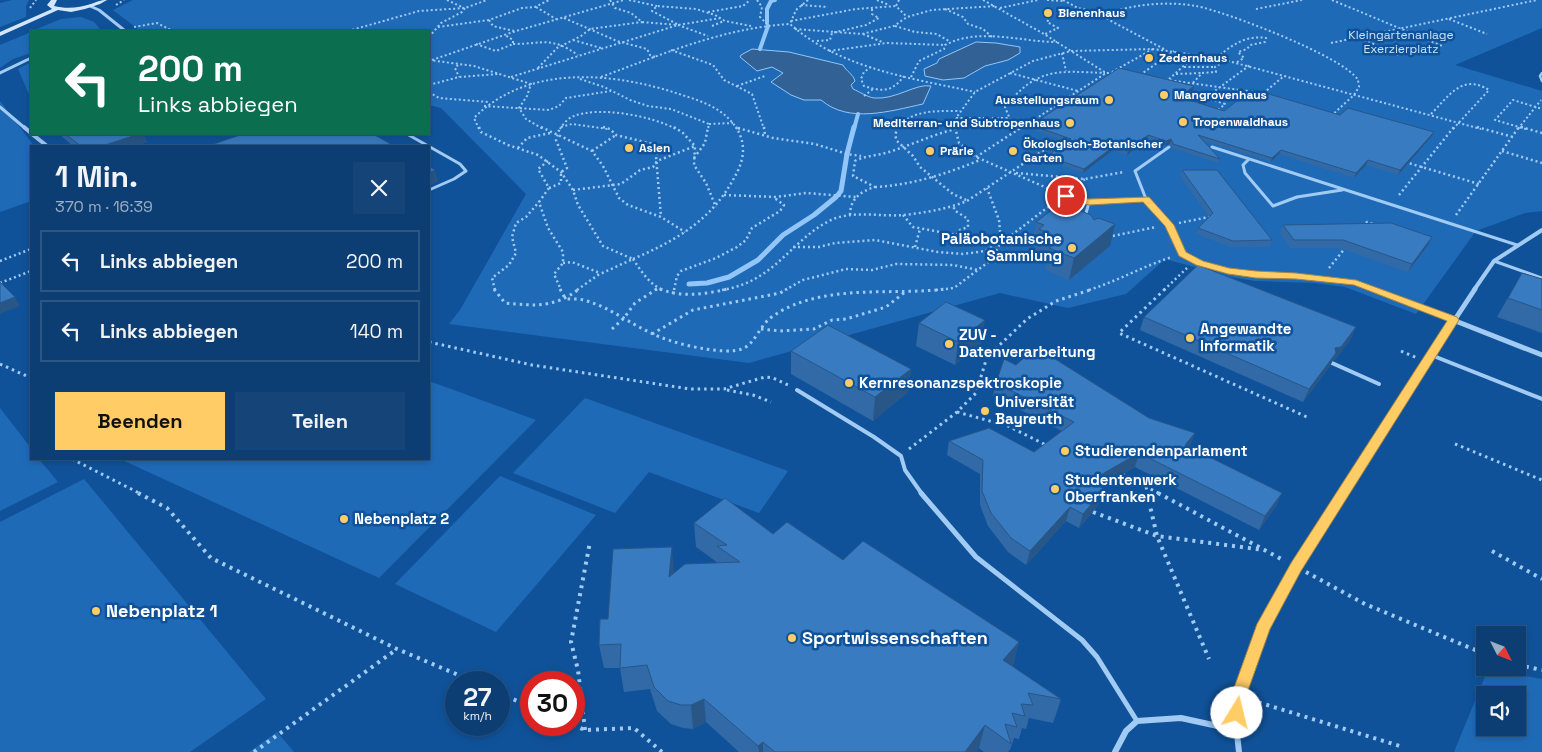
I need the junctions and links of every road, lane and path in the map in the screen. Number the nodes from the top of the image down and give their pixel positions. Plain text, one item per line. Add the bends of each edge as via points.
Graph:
1 (54, 0) edge
2 (104, 0) edge
3 (447, 0) edge
4 (487, 0) edge
5 (549, 0) edge
6 (610, 0) edge
7 (624, 0) edge
8 (629, 0) edge
9 (750, 0) edge
10 (757, 0) edge
11 (808, 0) edge
12 (877, 0) edge
13 (899, 0) edge
14 (983, 0) edge
15 (1036, 0) edge
16 (1047, 0) edge
17 (1302, 0) edge
18 (1332, 0) edge
19 (1537, 0) edge
20 (1064, 1) edge
21 (611, 3) junction
22 (800, 5) junction
23 (90, 6) junction
24 (658, 6) junction
25 (891, 6) junction
26 (896, 6) junction
27 (996, 6) junction
28 (535, 7) junction
29 (828, 7) dead end
30 (873, 7) junction
31 (465, 8) junction
32 (942, 8) junction
33 (1000, 8) junction
34 (56, 9) junction
35 (1256, 9) dead end
36 (707, 12) junction
37 (1043, 14) dead end
38 (1106, 14) junction
39 (564, 17) junction
40 (907, 17) junction
41 (721, 18) junction
42 (556, 19) junction
43 (1448, 19) junction
44 (489, 20) junction
45 (725, 21) junction
46 (642, 22) junction
47 (790, 23) junction
48 (767, 24) junction
49 (678, 25) junction
50 (438, 26) junction
51 (712, 26) dead end
52 (752, 26) junction
53 (894, 26) junction
54 (136, 27) dead end
55 (1399, 28) junction
56 (590, 29) junction
57 (795, 29) junction
58 (124, 30) edge
59 (171, 30) edge
60 (352, 30) edge
61 (516, 31) junction
62 (837, 32) junction
63 (0, 34) edge
64 (862, 34) junction
65 (1044, 34) junction
66 (1487, 34) dead end
67 (505, 35) junction
68 (430, 36) edge
69 (708, 36) junction
70 (993, 37) junction
71 (1359, 38) junction
72 (573, 40) junction
73 (817, 41) dead end
74 (949, 41) junction
75 (620, 42) junction
76 (882, 42) junction
77 (1057, 42) junction
78 (1331, 43) dead end
79 (476, 44) junction
80 (513, 44) junction
81 (563, 44) junction
82 (945, 45) junction
83 (1442, 46) dead end
84 (601, 48) junction
85 (1153, 49) junction
86 (670, 50) junction
87 (1167, 50) junction
88 (828, 51) junction
89 (1071, 51) junction
90 (1175, 51) junction
91 (1062, 53) junction
92 (1197, 54) junction
93 (578, 55) junction
94 (1398, 55) dead end
95 (655, 57) junction
96 (30, 58) edge
97 (1217, 58) junction
98 (430, 60) edge
99 (1226, 60) junction
100 (1236, 62) junction
101 (458, 64) junction
102 (1250, 65) junction
103 (871, 67) junction
104 (1184, 67) junction
105 (1215, 67) junction
106 (537, 69) junction
107 (1066, 71) junction
108 (0, 73) edge
109 (1009, 73) junction
110 (1106, 73) junction
111 (1110, 73) junction
112 (1116, 73) edge
113 (1202, 73) junction
114 (1542, 73) edge
115 (500, 74) junction
116 (1176, 74) junction
117 (1284, 75) junction
118 (765, 76) dead end
119 (904, 76) junction
120 (459, 77) junction
121 (600, 77) junction
122 (911, 77) junction
123 (1149, 77) edge
124 (510, 78) junction
125 (1159, 78) edge
126 (579, 79) junction
127 (1030, 79) junction
128 (1168, 80) junction
129 (1542, 81) edge
130 (1194, 83) junction
131 (531, 84) junction
132 (430, 85) edge
133 (736, 86) junction
134 (1221, 86) junction
135 (874, 89) junction
136 (612, 90) junction
137 (1078, 91) junction
138 (975, 92) junction
139 (430, 93) edge
140 (1260, 95) junction
141 (1354, 95) junction
142 (864, 96) dead end
143 (1270, 96) edge
144 (1206, 98) junction
145 (1541, 100) edge
146 (489, 102) junction
147 (484, 106) junction
148 (0, 107) edge
149 (1204, 107) edge
150 (1536, 107) junction
151 (519, 108) junction
152 (1542, 108) edge
153 (1210, 109) edge
154 (960, 112) junction
155 (1324, 112) edge
156 (1431, 114) junction
157 (1333, 115) junction
158 (956, 118) junction
159 (1009, 118) junction
160 (1326, 121) edge
161 (1458, 122) junction
162 (733, 123) junction
163 (710, 124) junction
164 (561, 127) junction
165 (1519, 127) junction
166 (738, 128) junction
167 (1021, 128) junction
168 (955, 130) junction
169 (30, 133) edge
170 (551, 133) junction
171 (1542, 133) edge
172 (32, 135) edge
173 (409, 135) edge
174 (616, 135) junction
175 (556, 136) junction
176 (765, 136) junction
177 (1513, 137) junction
178 (1059, 140) edge
179 (46, 145) edge
180 (426, 145) edge
181 (695, 146) junction
182 (903, 146) junction
183 (430, 147) edge
184 (1169, 147) edge
185 (1212, 147) edge
186 (518, 148) junction
187 (592, 151) junction
188 (1502, 151) junction
189 (862, 157) junction
190 (976, 157) junction
191 (1249, 159) junction
192 (693, 160) junction
193 (981, 160) junction
194 (548, 161) junction
195 (657, 161) junction
196 (1404, 162) edge
197 (1542, 163) edge
198 (1422, 167) junction
199 (1135, 171) junction
200 (562, 172) junction
201 (1012, 173) junction
202 (931, 176) junction
203 (1085, 179) junction
204 (1479, 184) junction
205 (611, 185) junction
206 (875, 186) junction
207 (549, 188) junction
208 (987, 188) junction
209 (430, 190) edge
210 (573, 190) junction
211 (1345, 190) junction
212 (724, 195) junction
213 (790, 196) junction
214 (1064, 196) junction
215 (1399, 196) dead end
216 (856, 197) junction
217 (773, 198) junction
218 (1146, 199) junction
219 (967, 201) junction
220 (539, 202) junction
221 (1089, 202) junction
222 (784, 205) junction
223 (954, 206) junction
224 (716, 208) junction
225 (850, 215) junction
226 (903, 215) junction
227 (661, 217) junction
228 (1209, 217) edge
229 (1450, 223) junction
230 (1086, 224) edge
231 (1169, 225) junction
232 (1376, 225) edge
233 (920, 229) junction
234 (1361, 229) edge
235 (1542, 230) edge
236 (685, 232) junction
237 (1104, 237) edge
238 (1001, 242) junction
239 (1350, 243) edge
240 (1517, 244) junction
241 (915, 246) junction
242 (793, 247) junction
243 (30, 249) edge
244 (1182, 254) junction
245 (633, 259) junction
246 (0, 261) edge
247 (1494, 261) junction
248 (563, 263) junction
249 (1199, 263) junction
250 (979, 270) junction
251 (30, 271) edge
252 (601, 273) junction
253 (1320, 278) junction
254 (1542, 278) edge
255 (0, 283) edge
256 (658, 288) junction
257 (906, 292) junction
258 (673, 294) junction
259 (565, 298) junction
260 (624, 318) junction
261 (1454, 320) junction
262 (612, 329) dead end
263 (761, 329) junction
264 (652, 334) junction
265 (430, 342) edge
266 (1431, 355) junction
267 (1542, 355) edge
268 (1332, 363) edge
269 (0, 364) edge
270 (30, 378) edge
271 (1379, 384) dead end
272 (724, 389) junction
273 (797, 390) joint
274 (1542, 399) edge
275 (771, 402) dead end
276 (957, 412) junction
277 (1307, 417) dead end
278 (1455, 444) dead end
279 (1048, 453) edge
280 (900, 456) junction
281 (74, 460) edge
282 (1542, 480) edge
283 (1146, 486) dead end
284 (1092, 512) edge
285 (1156, 536) junction
286 (590, 542) dead end
287 (1267, 550) dead end
288 (1492, 551) dead end
289 (1542, 579) edge
290 (397, 649) junction
291 (1209, 659) dead end
292 (1526, 667) edge
293 (1542, 670) edge
294 (449, 671) edge
295 (578, 671) edge
296 (1238, 696) junction
297 (1137, 721) junction
298 (585, 730) edge
299 (1236, 730) junction
300 (1403, 747) dead end
301 (254, 752) edge
302 (662, 752) edge
303 (1115, 752) edge
304 (1239, 752) edge

1 - 34 main road via 50,5
2 - 23 main road
3 - 31 path
4 - 31 path
5 - 28 path
6 - 21 path
7 - 21 path
8 - 24 path
9 - 36 path via 743,6
10 - 48 path via 762,7 760,17
11 - 22 path
12 - 25 path
13 - 26 path
14 - 27 path
15 - 33 path
16 - 20 path
17 - 35 path
18 - 55 path
19 - 43 path
20 - 38 path via 1078,8
21 - 39 path
21 - 46 path
22 - 29 path
22 - 47 path
23 - 34 main road
23 - 58 street
24 - 36 path
24 - 49 path via 652,11 654,14
25 - 26 path
25 - 30 path
26 - 40 path
27 - 32 path
27 - 33 path
28 - 42 path
28 - 44 path via 522,8
30 - 47 path
30 - 62 path via 872,14 879,18 866,25
31 - 50 path
31 - 60 path via 419,11
32 - 40 path
32 - 70 path via 963,17 968,24
33 - 65 path
34 - 63 main road
36 - 41 path
37 - 65 path via 1049,19 1047,22 1058,28
38 - 87 path via 1111,21
38 - 141 path via 1164,5 1209,9 1282,35 1350,71 1358,80 1359,87
39 - 42 path
39 - 56 path
40 - 53 path
41 - 45 path
41 - 49 path
42 - 61 path
43 - 55 path
43 - 66 path
44 - 50 path
44 - 61 path via 493,26
45 - 51 path
45 - 52 path
46 - 49 path
46 - 56 path
47 - 48 path
47 - 57 path
48 - 52 path
49 - 69 path
49 - 75 path
50 - 68 path
52 - 69 path
53 - 64 path
53 - 74 path via 914,32 935,32
54 - 59 path via 157,23
55 - 71 path
55 - 83 path
56 - 72 path
56 - 75 path
57 - 62 path
57 - 88 path
61 - 67 path
62 - 64 path
62 - 73 path via 830,36 830,40
64 - 76 path
65 - 77 path
67 - 79 path
67 - 80 path via 513,40
69 - 86 path
70 - 74 path via 964,37
70 - 77 path via 1035,43
71 - 78 path
71 - 94 path
72 - 81 path
72 - 84 path
74 - 82 path
75 - 84 path
75 - 95 path via 647,49
76 - 82 path via 914,41
76 - 88 path
77 - 89 path
79 - 80 path via 496,51
79 - 98 path
80 - 81 path
81 - 93 path
81 - 106 path via 544,58
82 - 122 path via 944,49 920,61
84 - 93 path
85 - 87 path
85 - 89 path
85 - 111 path
86 - 95 path
86 - 133 path via 713,65 724,80
87 - 90 path
88 - 103 path
89 - 91 path
89 - 110 path
90 - 92 path
90 - 123 path via 1139,76
91 - 107 path
91 - 109 path via 1033,61
92 - 97 path
92 - 104 path
93 - 106 path
95 - 121 path
96 - 108 street
97 - 99 path
97 - 100 path via 1249,37 1266,38 1265,42 1238,52 1244,58
98 - 101 path
99 - 100 path
99 - 105 path
100 - 102 path
101 - 115 path
101 - 120 path via 455,68
102 - 117 path
102 - 134 path
103 - 119 path
103 - 135 path via 861,79 864,86
104 - 105 path
104 - 116 path
105 - 113 path via 1216,72
106 - 124 path
107 - 110 path
107 - 127 path
109 - 127 path
109 - 138 path
110 - 111 path
110 - 137 path
111 - 112 path
113 - 116 path
113 - 130 path
114 - 129 lane
115 - 120 path
115 - 124 path
116 - 128 path
117 - 140 path
117 - 141 path
118 - 133 path
119 - 122 path
119 - 135 path via 893,87
120 - 132 path
121 - 126 path
121 - 162 path via 636,82 680,94 708,105
122 - 138 path
124 - 131 path
125 - 128 path
126 - 131 path
126 - 136 path
127 - 137 path
127 - 159 path via 1005,107
128 - 130 path
130 - 134 path
131 - 146 path
131 - 151 path
133 - 176 path via 752,94 764,123
134 - 140 path
134 - 144 path
135 - 142 path
136 - 151 path via 566,98 549,110
136 - 163 path via 630,100 671,109
137 - 167 path
138 - 154 path
139 - 146 path via 439,98
140 - 143 path
141 - 156 path
141 - 157 path
144 - 149 path via 1196,106
144 - 153 path via 1225,104 1216,111
145 - 150 path
146 - 147 path
147 - 151 path
147 - 186 path via 474,118 481,132
148 - 169 street
150 - 152 path
150 - 165 path
150 - 165 path via 1513,100 1495,120
151 - 170 path via 526,119
154 - 158 path
154 - 182 path via 937,111 907,119 900,124 895,135
155 - 157 path
156 - 161 path
156 - 161 path via 1461,84 1472,82 1484,86 1488,90
157 - 160 path
158 - 159 path
158 - 168 path
159 - 167 path via 1012,124
161 - 177 path
161 - 198 path
162 - 163 path
162 - 166 path
163 - 192 path via 705,143
164 - 174 path via 572,124 598,126 610,129
164 - 175 path
164 - 181 path via 574,116 593,112 628,115 653,119 679,130
165 - 171 path
165 - 177 path
166 - 176 path
166 - 212 path via 744,150 740,169
167 - 190 path
168 - 182 path
168 - 190 path via 958,143
170 - 175 path
170 - 186 path via 524,139
172 - 179 street
173 - 180 lane
174 - 187 path
174 - 195 path via 658,147
175 - 187 path
175 - 200 path via 567,163
176 - 189 path via 815,144
177 - 188 path
178 - 201 path
181 - 192 path
181 - 195 path
182 - 189 path via 888,153
182 - 202 path
183 - 209 lane via 466,171
184 - 199 lane
185 - 191 lane
186 - 194 path
187 - 205 path
188 - 197 path
188 - 204 path
189 - 206 path via 855,161 852,174
190 - 193 path
191 - 211 lane
191 - 211 lane via 1243,165 1245,174 1273,206 1297,197
192 - 224 path via 695,170 704,180
193 - 201 path
193 - 202 path
194 - 200 path
194 - 207 path via 538,169
195 - 205 path via 653,167 640,170 622,184
195 - 227 path
196 - 198 path
198 - 204 path
198 - 215 path
199 - 203 path
199 - 218 lane
200 - 207 path via 561,183
200 - 210 path
201 - 203 path
201 - 208 path
201 - 214 path
202 - 206 path
202 - 219 path
203 - 214 path
204 - 229 path
205 - 210 path
205 - 227 path via 618,198 628,205
206 - 216 path
207 - 220 path
208 - 219 path
208 - 238 path via 999,220
210 - 245 path via 578,205 603,246
211 - 229 lane
212 - 217 path
212 - 224 path
213 - 216 path via 806,193
213 - 217 path
213 - 222 path
214 - 221 lane
214 - 238 path
216 - 225 path
217 - 222 path
218 - 221 lane
218 - 231 lane
219 - 223 path
220 - 248 path via 553,240 563,252
220 - 259 path via 516,223 512,238 516,253 509,265 492,278 494,289 505,303 536,306
221 - 230 lane
222 - 258 path via 780,211 752,228 746,240 737,247 681,271
223 - 226 path
223 - 233 path via 954,210 968,220 968,227 957,235
224 - 236 path
225 - 226 path
225 - 242 path via 831,220
226 - 233 path via 913,227
227 - 236 path
228 - 231 path
229 - 240 lane
231 - 237 path
231 - 244 lane
232 - 234 path via 1367,222
233 - 241 path
235 - 240 street
236 - 245 path
238 - 241 path via 985,251 962,254
238 - 250 path
239 - 253 path
240 - 247 street
241 - 242 path via 875,240
242 - 258 path via 759,276 737,287 704,294
243 - 246 path
244 - 249 lane
244 - 276 path via 1056,301 1027,320 987,356 976,393
245 - 252 path
245 - 256 path
247 - 254 lane
247 - 261 street
248 - 252 path via 572,262
248 - 259 path via 554,274
249 - 253 lane via 1228,271
249 - 277 path via 1187,268 1119,333
250 - 257 path via 954,288
250 - 264 path via 953,265 896,264 872,270 846,269 804,280 780,293 693,310
251 - 255 path
252 - 259 path
253 - 261 lane via 1356,283
256 - 258 path
256 - 260 path via 635,303
257 - 263 path via 886,307 832,320 814,329 780,332
257 - 263 path via 827,295 795,304 770,319
259 - 260 path via 582,299
260 - 262 path
260 - 264 path
261 - 266 street
261 - 267 street
263 - 264 path via 754,342 745,349 725,351 679,343
265 - 272 path via 551,368 690,390
266 - 274 lane
266 - 296 street via 1296,567 1262,629
268 - 271 lane
269 - 270 path
272 - 273 path via 765,377
272 - 275 path
273 - 280 lane
276 - 279 path via 1008,426 1044,444
276 - 280 path
278 - 282 path
280 - 297 lane via 915,486 976,557 1082,640 1097,657
281 - 290 path via 167,508 211,558
283 - 285 path
284 - 285 path
285 - 287 path
285 - 291 path
286 - 295 path via 572,642
288 - 289 path
290 - 294 path
290 - 301 path
292 - 293 path
296 - 299 street
296 - 300 path
297 - 299 street via 1181,718
297 - 303 street via 1126,731
298 - 302 path via 634,728
299 - 304 street

